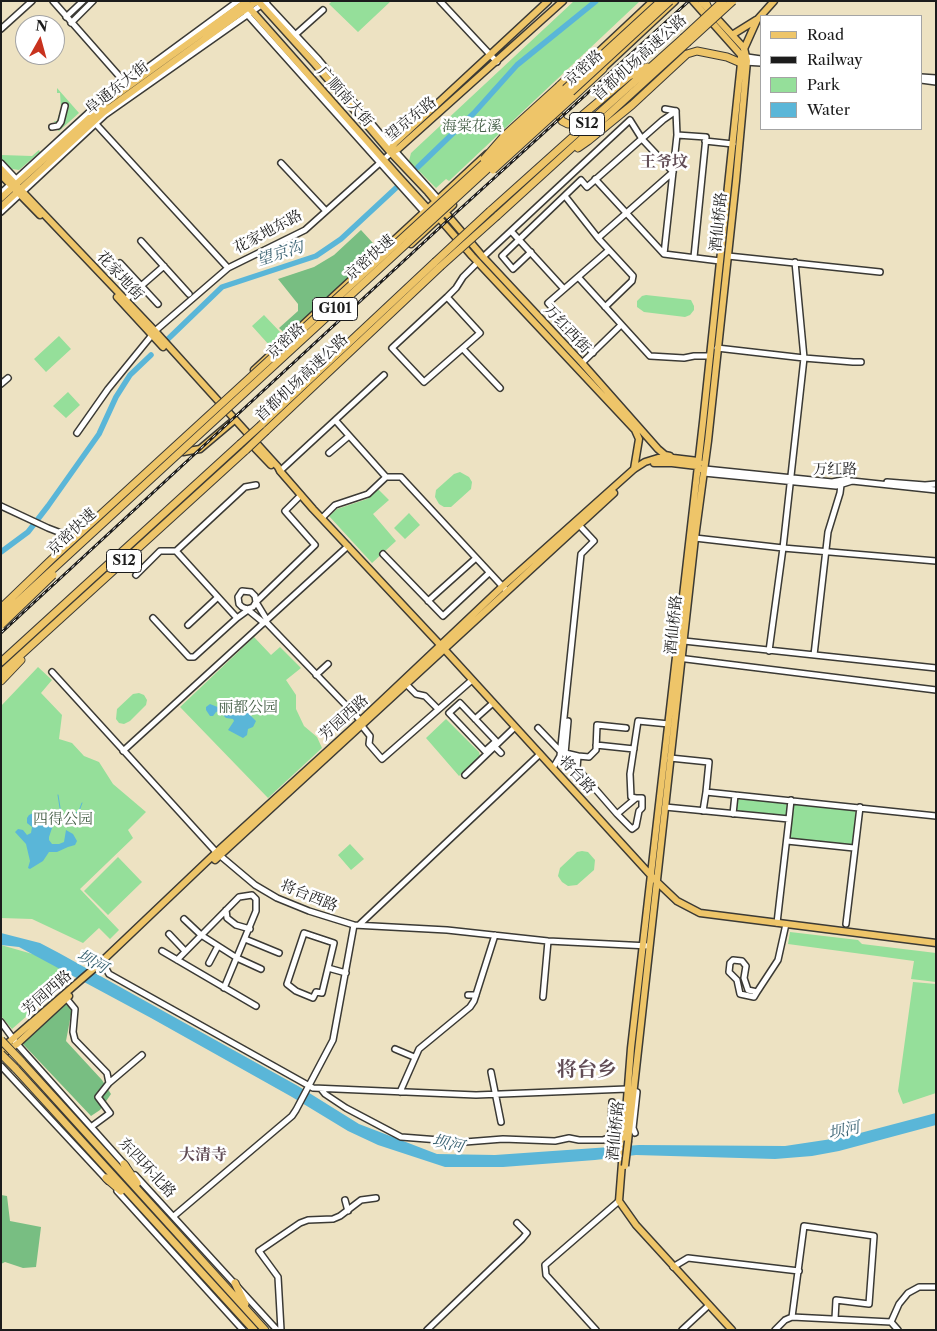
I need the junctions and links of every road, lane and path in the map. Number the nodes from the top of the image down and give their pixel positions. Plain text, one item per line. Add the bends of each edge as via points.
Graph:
1 (32, 1) edge
2 (52, 1) edge
3 (83, 1) edge
4 (93, 1) edge
5 (440, 1) edge
6 (548, 1) edge
7 (563, 1) edge
8 (653, 1) edge
9 (661, 1) edge
10 (670, 1) edge
11 (675, 1) edge
12 (693, 1) edge
13 (701, 1) edge
14 (705, 1) edge
15 (723, 1) edge
16 (732, 1) edge
17 (774, 1) edge
18 (262, 2) edge
19 (244, 6) edge
20 (323, 10) dead end
21 (709, 10) junction
22 (761, 15) edge
23 (66, 17) junction
24 (760, 17) edge
25 (757, 20) junction
26 (70, 23) junction
27 (1, 29) edge
28 (295, 35) junction
29 (732, 35) junction
30 (685, 40) junction
31 (744, 48) junction
32 (490, 55) junction
33 (591, 58) junction
34 (744, 59) junction
35 (760, 59) edge
36 (497, 62) junction
37 (657, 62) junction
38 (760, 63) edge
39 (603, 69) junction
40 (922, 77) edge
41 (936, 78) edge
42 (922, 80) edge
43 (936, 82) edge
44 (127, 85) junction
45 (65, 106) dead end
46 (558, 109) junction
47 (665, 109) dead end
48 (676, 111) junction
49 (420, 114) dead end
50 (92, 119) junction
51 (52, 126) dead end
52 (677, 135) junction
53 (376, 136) junction
54 (642, 138) junction
55 (705, 141) junction
56 (369, 143) junction
57 (733, 144) junction
58 (392, 148) junction
59 (563, 158) junction
60 (381, 161) junction
61 (1, 163) edge
62 (281, 163) dead end
63 (1, 169) edge
64 (408, 169) junction
65 (673, 172) junction
66 (477, 174) junction
67 (1, 175) edge
68 (398, 176) junction
69 (595, 179) junction
70 (1, 182) edge
71 (16, 187) junction
72 (428, 192) junction
73 (1, 193) edge
74 (565, 196) junction
75 (1, 198) edge
76 (420, 200) junction
77 (438, 200) junction
78 (1, 207) edge
79 (326, 211) junction
80 (426, 211) junction
81 (1, 212) edge
82 (446, 212) junction
83 (626, 214) junction
84 (439, 218) junction
85 (511, 231) junction
86 (598, 238) junction
87 (520, 239) junction
88 (141, 241) dead end
89 (609, 250) junction
90 (531, 252) junction
91 (664, 254) junction
92 (728, 256) junction
93 (694, 257) junction
94 (481, 260) junction
95 (720, 261) junction
96 (795, 262) junction
97 (120, 263) dead end
98 (438, 265) junction
99 (164, 266) junction
100 (228, 268) junction
101 (880, 272) dead end
102 (579, 278) junction
103 (142, 286) junction
104 (564, 289) junction
105 (189, 294) dead end
106 (447, 297) junction
107 (125, 300) junction
108 (158, 304) dead end
109 (605, 306) junction
110 (621, 325) junction
111 (154, 333) junction
112 (717, 348) junction
113 (463, 349) junction
114 (593, 353) junction
115 (710, 356) junction
116 (804, 358) junction
117 (862, 362) dead end
118 (582, 363) junction
119 (384, 375) dead end
120 (8, 378) dead end
121 (1, 384) edge
122 (500, 388) dead end
123 (218, 404) junction
124 (226, 413) junction
125 (232, 422) junction
126 (336, 422) junction
127 (77, 433) dead end
128 (349, 436) junction
129 (183, 452) junction
130 (329, 453) dead end
131 (673, 458) junction
132 (698, 463) junction
133 (634, 469) junction
134 (280, 471) junction
135 (705, 471) junction
136 (386, 477) junction
137 (790, 479) junction
138 (936, 484) edge
139 (256, 485) dead end
140 (841, 486) junction
141 (936, 490) edge
142 (301, 495) junction
143 (1, 506) edge
144 (322, 518) junction
145 (104, 521) junction
146 (579, 525) junction
147 (74, 538) junction
148 (696, 538) junction
149 (348, 546) junction
150 (783, 548) junction
151 (176, 551) junction
152 (826, 552) junction
153 (383, 554) dead end
154 (476, 558) junction
155 (52, 559) junction
156 (936, 561) edge
157 (489, 573) junction
158 (136, 574) dead end
159 (505, 589) junction
160 (70, 598) junction
161 (218, 598) junction
162 (428, 601) junction
163 (1, 602) edge
164 (256, 602) junction
165 (1, 607) edge
166 (248, 609) junction
167 (1, 618) edge
168 (153, 618) dead end
169 (237, 618) junction
170 (265, 621) junction
171 (1, 625) edge
172 (188, 625) dead end
173 (38, 639) junction
174 (684, 641) junction
175 (443, 647) junction
176 (769, 651) junction
177 (1, 655) edge
178 (814, 655) junction
179 (679, 658) junction
180 (1, 662) edge
181 (328, 664) dead end
182 (936, 668) edge
183 (52, 672) dead end
184 (1, 673) edge
185 (316, 675) junction
186 (472, 680) junction
187 (1, 682) edge
188 (407, 685) junction
189 (936, 690) edge
190 (493, 704) junction
191 (438, 709) junction
192 (475, 720) junction
193 (568, 721) dead end
194 (362, 724) junction
195 (669, 724) junction
196 (515, 727) junction
197 (538, 728) dead end
198 (626, 728) dead end
199 (596, 745) junction
200 (495, 747) junction
201 (634, 749) junction
202 (123, 751) junction
203 (563, 753) junction
204 (501, 754) dead end
205 (540, 754) junction
206 (578, 756) junction
207 (670, 758) junction
208 (553, 768) junction
209 (465, 775) dead end
210 (706, 792) junction
211 (734, 795) junction
212 (636, 798) junction
213 (791, 800) junction
214 (665, 807) junction
215 (860, 807) junction
216 (704, 811) junction
217 (617, 814) junction
218 (732, 814) junction
219 (936, 816) edge
220 (788, 819) junction
221 (787, 841) junction
222 (854, 848) junction
223 (218, 855) junction
224 (651, 874) junction
225 (656, 881) junction
226 (259, 887) junction
227 (253, 896) junction
228 (226, 910) junction
229 (184, 919) dead end
230 (777, 923) junction
231 (786, 924) junction
232 (846, 924) dead end
233 (356, 925) junction
234 (250, 928) junction
235 (169, 934) dead end
236 (201, 935) junction
237 (495, 935) junction
238 (245, 939) junction
239 (548, 940) junction
240 (936, 944) edge
241 (218, 946) junction
242 (646, 946) junction
243 (162, 951) dead end
244 (185, 951) junction
245 (279, 953) dead end
246 (237, 958) junction
247 (177, 960) junction
248 (209, 962) dead end
249 (101, 966) junction
250 (328, 968) junction
251 (261, 969) dead end
252 (346, 973) junction
253 (78, 985) junction
254 (224, 988) junction
255 (757, 992) junction
256 (468, 995) dead end
257 (476, 996) junction
258 (66, 998) junction
259 (543, 998) dead end
260 (256, 1006) dead end
261 (1, 1022) edge
262 (1, 1032) edge
263 (1, 1040) edge
264 (15, 1042) junction
265 (1, 1049) edge
266 (396, 1049) dead end
267 (1, 1054) edge
268 (142, 1055) dead end
269 (414, 1057) junction
270 (1, 1066) edge
271 (491, 1072) dead end
272 (109, 1083) junction
273 (308, 1088) junction
274 (321, 1089) junction
275 (630, 1089) junction
276 (400, 1092) junction
277 (497, 1094) junction
278 (612, 1102) dead end
279 (501, 1122) dead end
280 (91, 1127) junction
281 (611, 1132) junction
282 (623, 1133) junction
283 (635, 1133) dead end
284 (625, 1141) junction
285 (124, 1164) junction
286 (106, 1178) junction
287 (376, 1198) dead end
288 (345, 1200) dead end
289 (619, 1201) junction
290 (151, 1204) junction
291 (139, 1205) junction
292 (347, 1208) junction
293 (174, 1216) junction
294 (517, 1223) dead end
295 (673, 1267) junction
296 (798, 1271) junction
297 (235, 1283) junction
298 (936, 1287) edge
299 (709, 1305) junction
300 (247, 1309) junction
301 (792, 1317) junction
302 (835, 1319) junction
303 (891, 1322) junction
304 (243, 1330) edge
305 (254, 1330) edge
306 (265, 1330) edge
307 (277, 1330) edge
308 (281, 1330) edge
309 (427, 1330) edge
310 (596, 1330) edge
311 (682, 1330) edge
312 (732, 1330) edge
313 (775, 1330) edge
314 (898, 1330) edge

1 - 27 street
2 - 23 street
3 - 23 street
4 - 26 street
5 - 32 street
6 - 32 main road, 望京东路
7 - 36 main road, 望京东路
8 - 33 main road, 京密路
9 - 66 highway, 京密快速 / G101, bridge
10 - 66 highway, 京密快速 / G101, bridge
11 - 39 main road, 京密路
12 - 34 main road
13 - 21 main road
14 - 21 highway
15 - 30 highway, 首都机场高速公路 / S12, bridge
16 - 30 highway, 首都机场高速公路 / S12, bridge
17 - 22 main road
18 - 19 main road, 阜通东大街
18 - 28 street
18 - 53 main road, 广顺南大街
19 - 44 main road, 阜通东大街
19 - 50 main road, 阜通东大街
19 - 56 main road, 广顺南大街
19 - 60 street
20 - 28 street
21 - 29 main road
23 - 26 street
24 - 25 main road
25 - 29 main road
25 - 31 main road
26 - 44 street
28 - 58 street
29 - 31 main road
30 - 37 highway, 首都机场高速公路 / S12
30 - 59 highway, 首都机场高速公路 / S12
31 - 34 main road
32 - 36 street
32 - 58 main road, 望京东路
33 - 66 highway, bridge via 505,135 490,151
33 - 77 main road, 京密路
34 - 35 street
34 - 38 street
34 - 57 main road, 酒仙桥路
34 - 59 highway via 697,52 687,54 603,129
34 - 92 main road, 酒仙桥路
36 - 58 main road, 望京东路
37 - 46 highway via 629,76 572,124 562,121
37 - 98 highway, 首都机场高速公路 / S12, bridge via 490,211
39 - 46 main road, 京密路
39 - 66 highway, bridge via 502,163
40 - 41 street
42 - 43 street
44 - 50 main road, 阜通东大街
45 - 51 street via 61,122
46 - 82 main road, 京密路
47 - 48 street
48 - 52 street
48 - 54 street
49 - 58 street, 花家地东路
50 - 71 main road, 阜通东大街
50 - 71 street
50 - 71 street via 54,142
50 - 100 street
52 - 55 street via 706,138
52 - 65 street
53 - 56 main road via 376,140
53 - 58 main road, 广顺南大街
54 - 65 street
54 - 69 street
54 - 85 street via 630,120
55 - 57 street
55 - 93 street
56 - 60 main road, 广顺南大街
57 - 95 main road, 酒仙桥路
58 - 60 street, 花家地东路
58 - 64 main road, 广顺南大街
58 - 77 street
59 - 98 highway, 首都机场高速公路 / S12, bridge
60 - 68 main road, 广顺南大街
60 - 79 street, 花家地东路
60 - 80 street
61 - 71 street
62 - 79 street
63 - 71 main road, 花家地街
64 - 68 main road via 402,169
64 - 72 main road, 广顺南大街
65 - 83 street
65 - 91 street
66 - 145 highway, 京密快速 / G101, bridge
66 - 155 highway, 京密快速 / G101, bridge
67 - 71 main road, 花家地街
68 - 76 main road, 广顺南大街
69 - 74 street via 587,187 580,180
69 - 83 street
70 - 71 street
71 - 73 street
71 - 75 main road, 阜通东大街
71 - 78 main road, 阜通东大街
71 - 81 street
71 - 107 main road, 花家地街
71 - 111 main road, 花家地街
72 - 76 main road
72 - 77 main road, 广顺南大街
74 - 86 street
74 - 87 street
76 - 80 main road, 广顺南大街
77 - 80 main road, 京密路 / G101
77 - 82 main road, 广顺南大街
79 - 100 street, 花家地东路 via 305,230
80 - 84 main road, 广顺南大街
80 - 123 main road, 京密路 / G101
82 - 84 main road, 京密路 / G101
82 - 94 main road, 万红西街
83 - 86 street
83 - 91 street
84 - 94 main road, 万红西街
84 - 124 main road, 京密路 / G101
85 - 87 street
85 - 94 street
86 - 89 street
87 - 90 street
87 - 90 street via 502,256 513,269
88 - 99 street
89 - 102 street
89 - 109 street via 633,276 632,281
90 - 104 street
91 - 93 street
92 - 96 street
92 - 112 main road, 酒仙桥路
93 - 95 street
94 - 106 street
94 - 118 main road, 万红西街
94 - 133 main road, 万红西街 via 635,430 639,438
95 - 115 main road, 酒仙桥路
96 - 101 street
96 - 116 street
97 - 103 street
98 - 160 highway, 首都机场高速公路 / S12, bridge
98 - 173 highway, 首都机场高速公路 / S12, bridge via 246,450
99 - 103 street
99 - 105 street
100 - 111 street, 花家地东路
102 - 104 street
102 - 109 street
103 - 107 street
103 - 108 street
104 - 114 street via 548,303
106 - 113 street via 480,333
106 - 113 street via 392,348 424,382
107 - 111 main road, 花家地街
109 - 110 street
110 - 114 street
110 - 115 street via 650,356
111 - 123 main road, 花家地街
111 - 127 street, 花家地东路
112 - 116 street
112 - 135 main road, 酒仙桥路
113 - 122 street
114 - 118 street
115 - 132 main road, 酒仙桥路
116 - 117 street
116 - 137 street
118 - 131 main road, 万红西街 via 658,449
119 - 126 street
120 - 121 street
123 - 124 main road, 花家地街
123 - 147 main road, 京密路 / G101
124 - 125 main road, 将台路
124 - 129 main road, 京密路 / G101
124 - 134 main road, 将台路
125 - 129 main road via 200,449
125 - 134 main road, 将台路
126 - 128 street
126 - 134 street
128 - 130 street
128 - 136 street
129 - 167 main road, 京密路 / G101
131 - 132 main road, 芳园西路
131 - 133 main road, 芳园西路 via 658,458
132 - 135 main road
132 - 146 main road, 芳园西路 via 658,462 648,465
132 - 179 main road, 酒仙桥路
133 - 159 main road, 芳园西路
134 - 142 main road, 将台路
135 - 137 street, 万红路
135 - 148 main road, 酒仙桥路
136 - 144 street via 368,494 335,505
136 - 154 street via 401,477
137 - 138 street, 万红路 via 839,482 850,478
137 - 140 street, 万红路
137 - 150 street
139 - 151 street via 245,487
140 - 141 street, 万红路 via 852,481
140 - 152 street
142 - 144 main road, 将台路
142 - 164 street via 285,511 314,545
143 - 147 street
144 - 149 main road, 将台路
145 - 167 highway, 京密快速 / G101, bridge
145 - 171 highway, bridge via 98,532
146 - 159 main road, 芳园西路
146 - 203 street via 594,541 581,554
147 - 165 main road, 京密路 / G101
148 - 150 street
148 - 174 main road, 酒仙桥路
149 - 170 street
149 - 175 main road, 将台路
150 - 152 street
150 - 176 street
151 - 158 street via 160,551
151 - 161 street
152 - 156 street
152 - 178 street
153 - 162 street
154 - 157 street
154 - 162 street
155 - 163 highway, bridge
155 - 165 highway, 京密快速 / G101, bridge
157 - 159 street
157 - 162 street via 443,616
159 - 175 main road, 芳园西路
160 - 177 highway
160 - 180 highway, 首都机场高速公路 / S12
161 - 169 street
161 - 172 street
164 - 166 street
164 - 166 street via 252,592 242,591 238,601
164 - 170 street
166 - 169 street
166 - 170 street
168 - 169 street via 189,657 194,658
170 - 185 street
170 - 202 street
173 - 184 highway, 首都机场高速公路 / S12
173 - 187 highway
174 - 176 street
174 - 179 main road, 酒仙桥路
175 - 186 main road, 将台路
175 - 188 main road, 芳园西路
175 - 194 main road, 芳园西路
176 - 178 street
178 - 182 street
179 - 189 street
179 - 195 main road, 酒仙桥路
179 - 207 main road, 酒仙桥路
181 - 185 street
183 - 202 street, 将台西路
185 - 194 street
186 - 190 main road, 将台路
186 - 191 street
188 - 191 street
188 - 194 main road, 芳园西路
190 - 192 street
190 - 196 main road, 将台路
191 - 194 street via 382,759 369,744 370,736
192 - 192 street via 496,740 485,751 449,713 460,703
193 - 203 street
194 - 223 main road, 芳园西路 via 228,841
195 - 201 street via 638,721
195 - 224 main road, 酒仙桥路
196 - 200 street
196 - 205 main road, 将台路
197 - 203 street
198 - 199 street via 597,725
199 - 201 street
199 - 206 street via 596,750 588,757
200 - 204 street
200 - 209 street
201 - 212 street via 630,774 631,796
202 - 223 street, 将台西路
203 - 206 street
203 - 208 street
205 - 208 main road, 将台路
205 - 233 street
206 - 217 street via 577,768
207 - 210 street via 709,762
207 - 214 main road, 酒仙桥路
208 - 224 main road, 将台路
210 - 211 street
210 - 216 street
211 - 213 street
211 - 218 street
212 - 217 street
212 - 217 street via 643,801 636,826 632,829
213 - 215 street
213 - 220 street
214 - 216 street
214 - 225 main road, 酒仙桥路
215 - 219 street
215 - 222 street
216 - 218 street
218 - 220 street
220 - 221 street
221 - 222 street
221 - 230 street
222 - 232 street
223 - 226 street, 将台西路
223 - 249 main road, 芳园西路
224 - 225 main road, 将台路
224 - 242 main road, 酒仙桥路
225 - 230 main road, 将台路 via 695,912
225 - 242 main road, 酒仙桥路
226 - 227 street
226 - 233 street, 将台西路 via 309,912
227 - 228 street via 239,897
227 - 234 street via 256,911
228 - 234 street via 227,918 236,925
228 - 236 street
229 - 236 street
230 - 231 main road, 将台路
231 - 240 main road, 将台路
231 - 255 street via 778,960
233 - 237 street, 将台西路
233 - 252 street
234 - 238 street
235 - 244 street
236 - 241 street
236 - 244 street
237 - 239 street, 将台西路
237 - 257 street
238 - 245 street
238 - 246 street
239 - 242 street, 将台西路
239 - 259 street
241 - 246 street
241 - 248 street
242 - 275 main road, 酒仙桥路
243 - 247 street
244 - 247 street
246 - 251 street
246 - 254 street
247 - 254 street
249 - 253 main road, 芳园西路
249 - 273 street via 109,974
250 - 250 street via 334,943 304,934 287,984 313,998 316,992 322,994
250 - 252 street
252 - 273 street via 333,1040
253 - 258 main road, 芳园西路
253 - 264 main road, 芳园西路
254 - 260 street
255 - 255 street via 754,997 740,994 737,980 729,972 733,960 742,961 746,966 744,978 748,990
256 - 257 street
257 - 269 street via 470,1007 419,1049
258 - 264 main road, 芳园西路
258 - 272 street via 75,1009 74,1040 107,1073
261 - 262 street
261 - 264 street, 东四环北路
263 - 290 highway, 东四环北路, bridge
264 - 265 main road
264 - 267 main road
264 - 280 street, 东四环北路
266 - 269 street
267 - 291 highway, 东四环北路, bridge
268 - 272 street
269 - 276 street
270 - 286 street
271 - 277 street
272 - 280 street via 98,1097 110,1113
273 - 274 street
273 - 293 street via 292,1116
274 - 276 street
274 - 281 street via 346,1108 401,1137 414,1139 465,1142 596,1140 608,1138
275 - 277 street
275 - 282 main road, 酒仙桥路
275 - 283 street via 637,1092
275 - 284 main road, 酒仙桥路
276 - 277 street
277 - 279 street
278 - 281 street
280 - 285 street, 东四环北路
281 - 282 street
282 - 284 main road, 酒仙桥路
284 - 289 main road, 酒仙桥路, bridge
285 - 290 highway
285 - 293 street, 东四环北路
286 - 291 highway
286 - 304 street
287 - 292 street via 361,1200
288 - 292 street
289 - 295 main road
289 - 310 street via 545,1265 546,1275
290 - 300 highway, 东四环北路
291 - 305 highway, 东四环北路
292 - 308 street via 333,1219 300,1223 259,1251 278,1277
293 - 297 street, 东四环北路
294 - 309 street via 527,1233 522,1239
295 - 296 street via 688,1258
295 - 299 main road
296 - 301 street
296 - 302 street via 804,1226 874,1236 870,1304 836,1300
297 - 300 highway
297 - 307 street, 东四环北路
298 - 303 street via 919,1288 908,1293
299 - 311 street
299 - 312 main road
300 - 306 highway, 东四环北路
301 - 302 street
301 - 313 street
302 - 303 street
303 - 314 street

